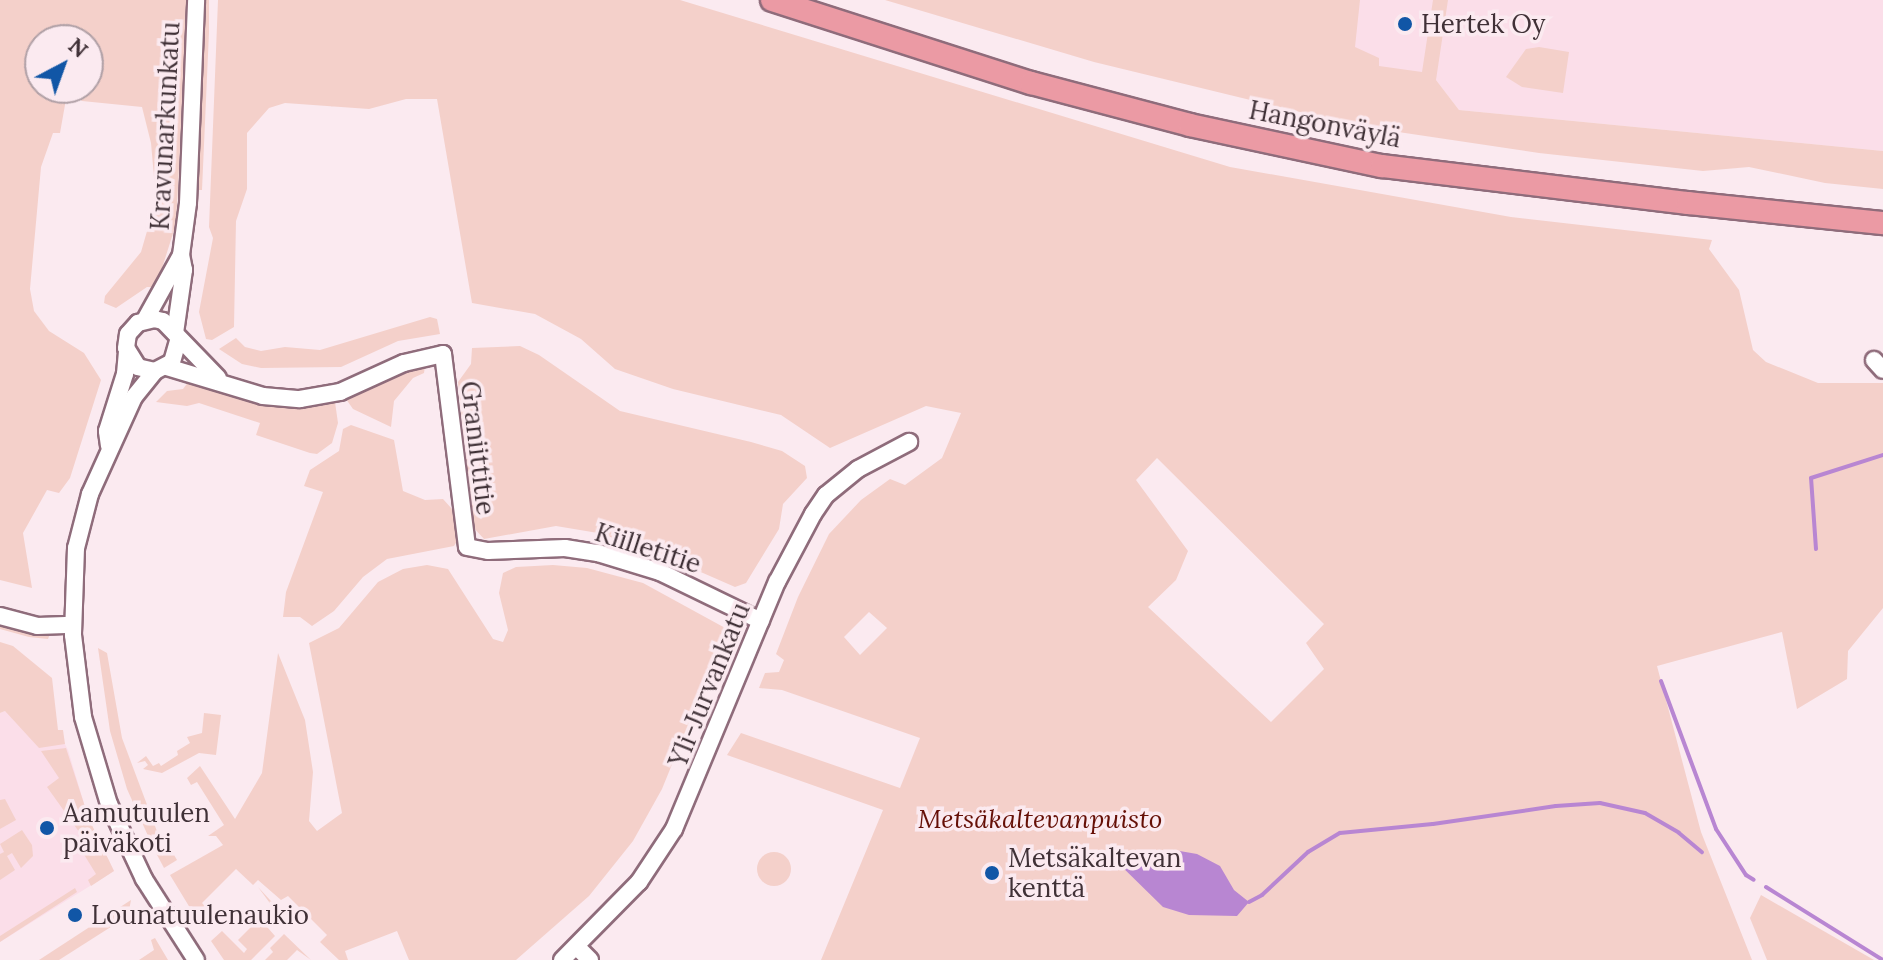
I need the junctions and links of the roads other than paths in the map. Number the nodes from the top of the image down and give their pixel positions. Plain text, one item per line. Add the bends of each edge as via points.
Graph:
1 (196, 0) edge
2 (772, 0) edge
3 (1883, 223) edge
4 (181, 255) junction
5 (145, 320) junction
6 (176, 337) junction
7 (127, 352) junction
8 (161, 369) junction
9 (219, 380) junction
10 (909, 442) dead end
11 (109, 446) junction
12 (467, 547) joint
13 (0, 616) edge
14 (761, 621) junction
15 (73, 625) junction
16 (584, 954) edge
17 (196, 960) edge
18 (562, 960) edge

1 - 4 street, Kravunarkunkatu
2 - 3 highway, Hangonväylä via 1031,83 1190,125 1382,166
4 - 5 street, Kravunarkunkatu
4 - 6 street, Kravunarkunkatu
5 - 6 street via 163,321
5 - 7 street via 128,334
6 - 8 street via 176,355
6 - 9 street
7 - 8 street via 138,367
7 - 11 street via 107,431
8 - 9 street
8 - 11 street via 134,397
9 - 12 street, Graniittitie via 263,396 300,399 340,392 404,363 443,354
10 - 14 street, Yli-Jurvankatu via 858,469 826,495 800,535
11 - 15 street via 76,548
12 - 14 street, Kiilletitie via 598,553 660,572
13 - 15 street via 37,626
14 - 16 street, Yli-Jurvankatu via 674,829
15 - 17 street via 83,717 109,804 144,879
16 - 18 street, Yli-Jurvankatu

